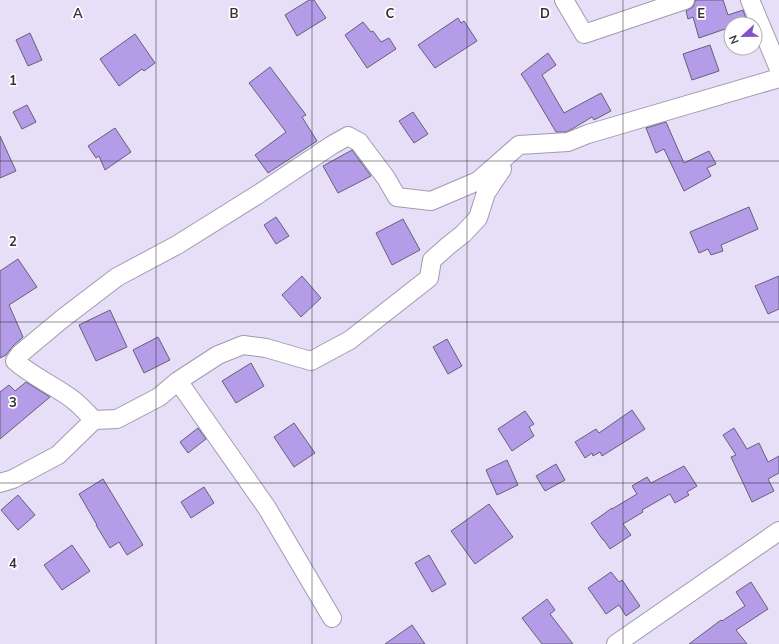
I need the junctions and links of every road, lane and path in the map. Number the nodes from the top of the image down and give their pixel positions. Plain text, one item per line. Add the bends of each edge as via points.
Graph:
1 (564, 0) edge
2 (685, 0) edge
3 (750, 0) edge
4 (779, 69) edge
5 (779, 78) edge
6 (519, 145) junction
7 (178, 381) junction
8 (94, 420) junction
9 (0, 483) edge
10 (779, 531) edge
11 (332, 618) dead end
12 (616, 644) edge

1 - 2 street via 584,34
3 - 4 street
5 - 6 street via 568,142
6 - 7 street via 486,193 478,218 432,260 429,278 350,340 310,361 266,348 243,345 218,355
6 - 8 street via 478,181 431,201 397,197 359,142 348,136 178,244 117,277 62,319 15,361 25,370 73,399
7 - 8 street via 159,397 117,419
7 - 11 street via 267,508
8 - 9 street via 58,454 13,479
10 - 12 street

